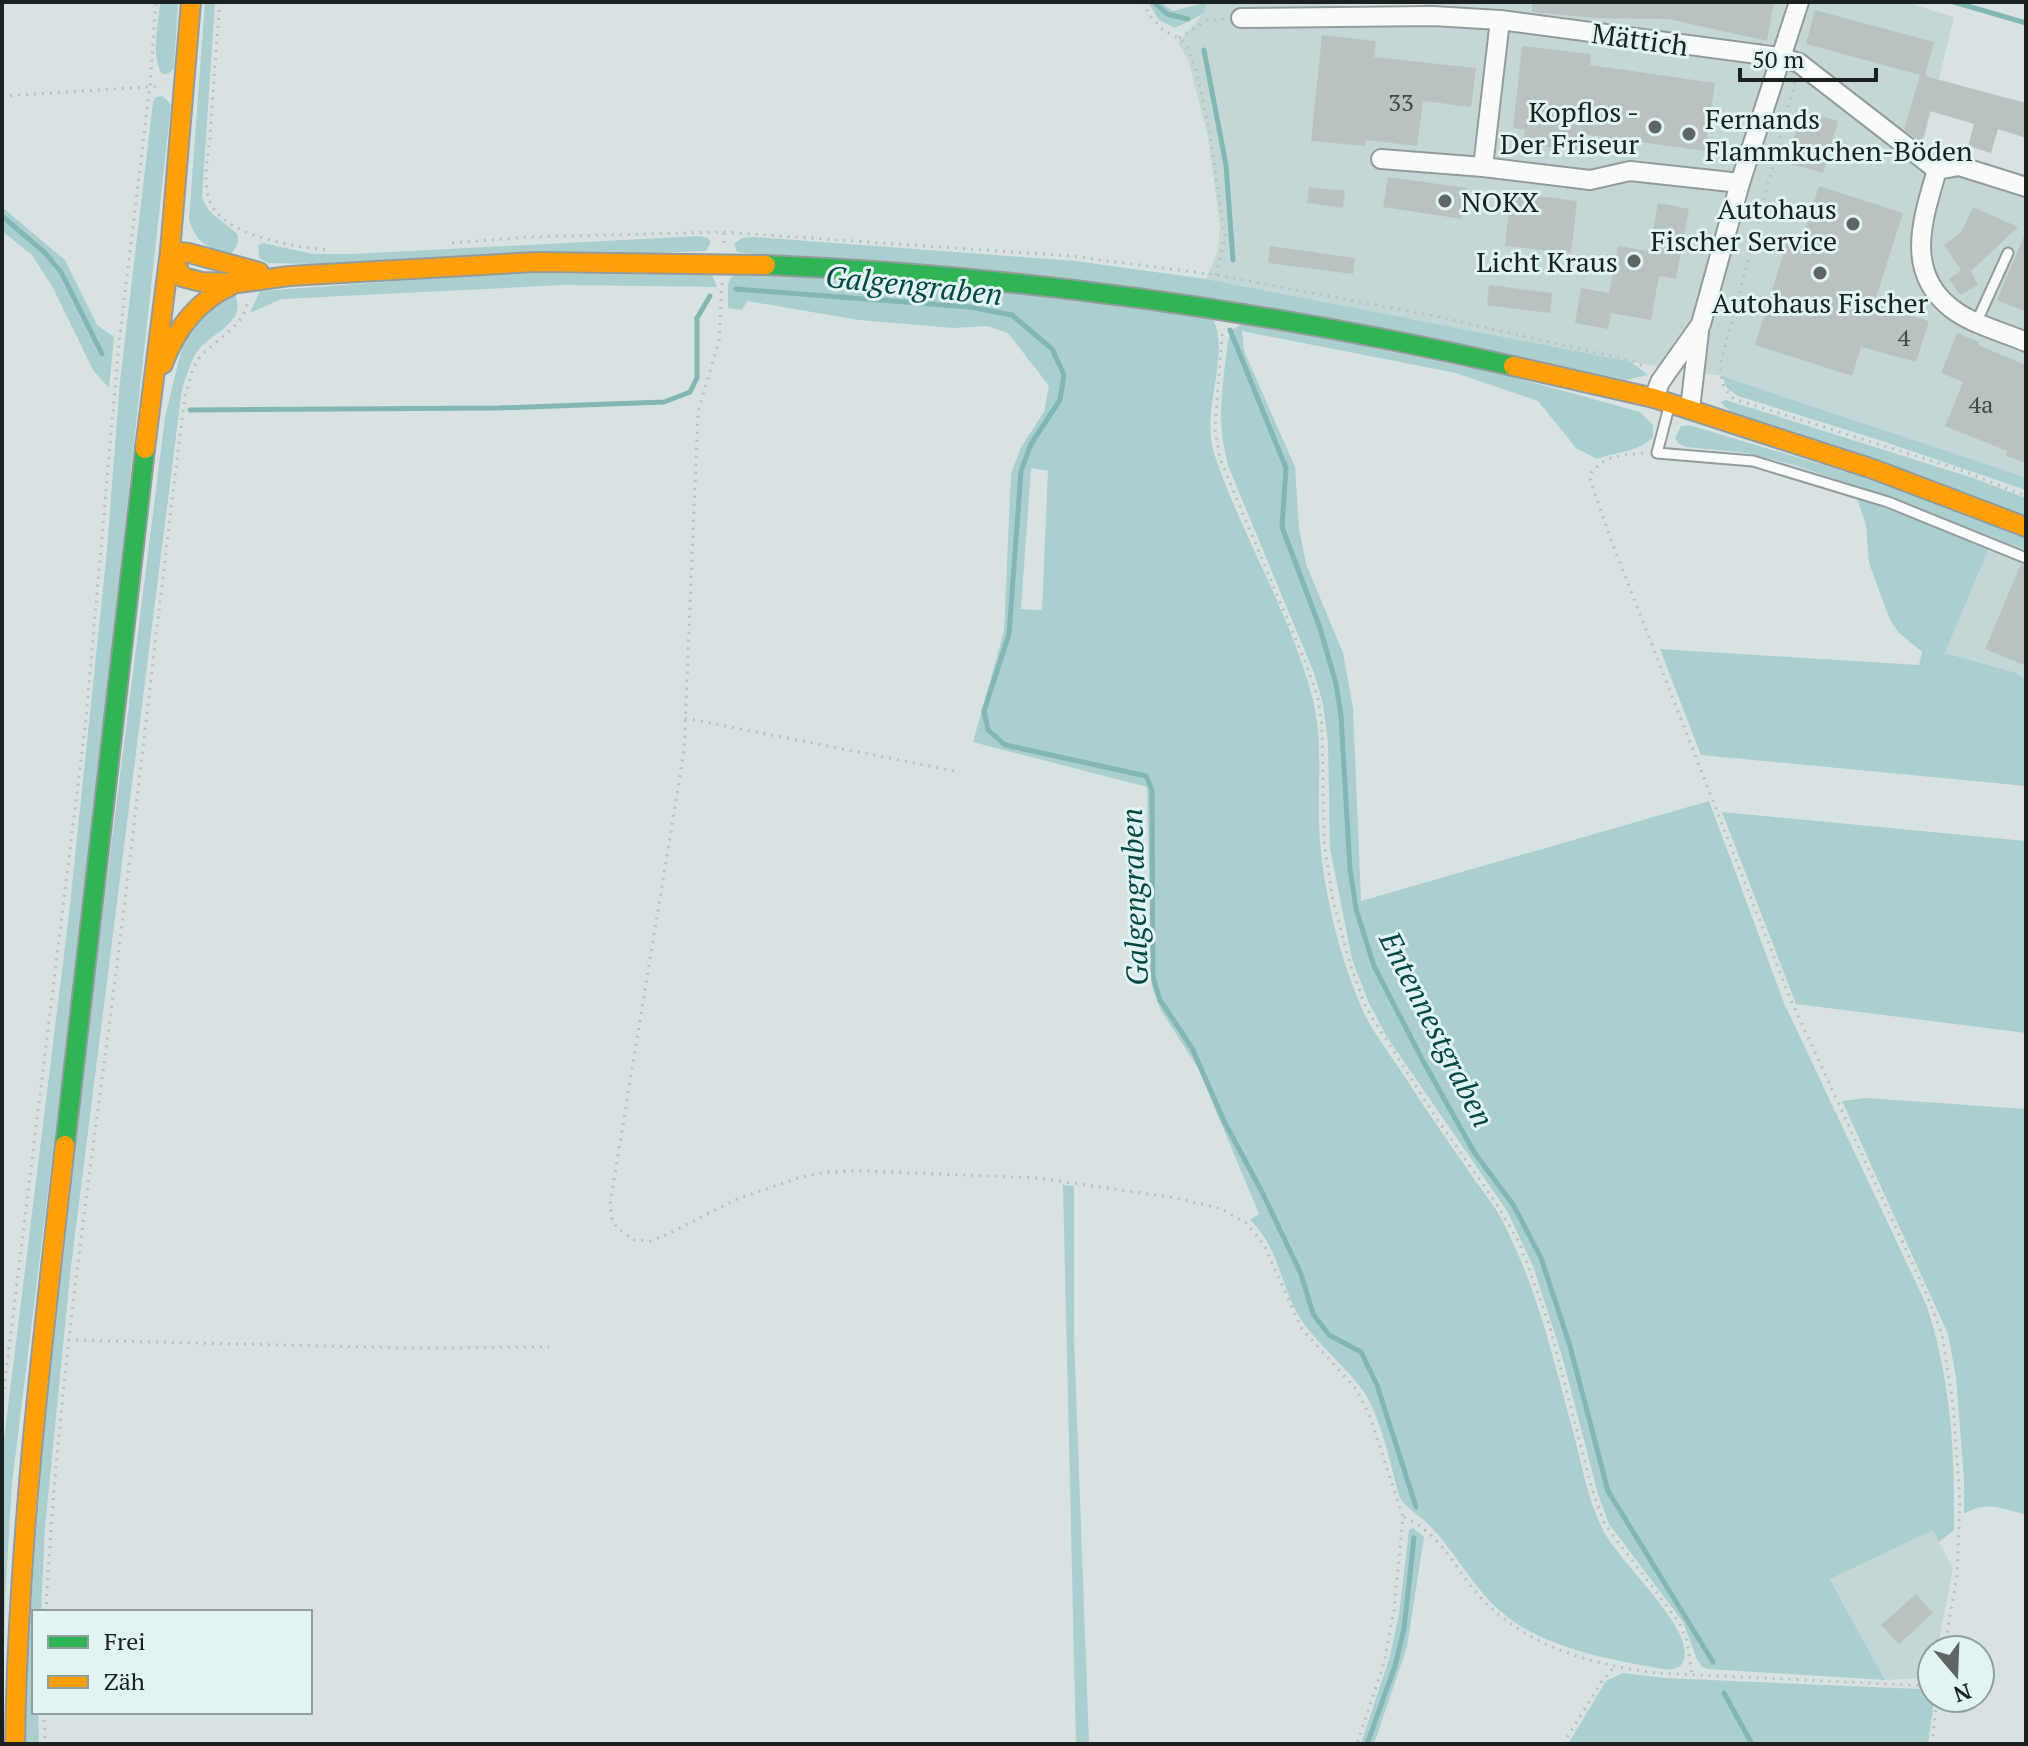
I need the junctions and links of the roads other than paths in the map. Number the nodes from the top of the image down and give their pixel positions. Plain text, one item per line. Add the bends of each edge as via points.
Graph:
1 (191, 2) edge
2 (1799, 2) edge
3 (1241, 18) road end
4 (1500, 20) junction
5 (1780, 57) junction
6 (1381, 159) dead end
7 (1483, 167) junction
8 (1937, 170) junction
9 (1740, 183) junction
10 (2026, 187) edge
11 (170, 251) junction
12 (2008, 253) dead end
13 (289, 276) junction
14 (243, 282) junction
15 (1977, 321) junction
16 (1701, 324) junction
17 (2026, 342) edge
18 (151, 401) junction
19 (1662, 401) junction
20 (1690, 409) junction
21 (2026, 527) edge
22 (2026, 558) edge
23 (15, 1744) edge

1 - 11 street
2 - 5 street
3 - 4 street, Mättich
4 - 5 street, Mättich
4 - 7 street
5 - 8 street, Mättich via 1799,63
5 - 9 street
6 - 7 street
7 - 9 street via 1590,180 1630,171
8 - 10 street via 1959,166
8 - 15 street via 1922,223 1920,256 1936,294 1953,310
9 - 16 street
11 - 13 street
11 - 14 street via 182,277
11 - 18 street
12 - 15 lane
13 - 14 street
13 - 19 street via 536,262 724,263 1114,293 1419,345
14 - 18 street via 218,290 195,307 167,351
15 - 17 street
16 - 19 street via 1660,382
16 - 20 street
18 - 23 street via 32,1434
19 - 20 street
19 - 22 lane via 1657,453 1753,461 1888,502
20 - 21 street via 1873,469

